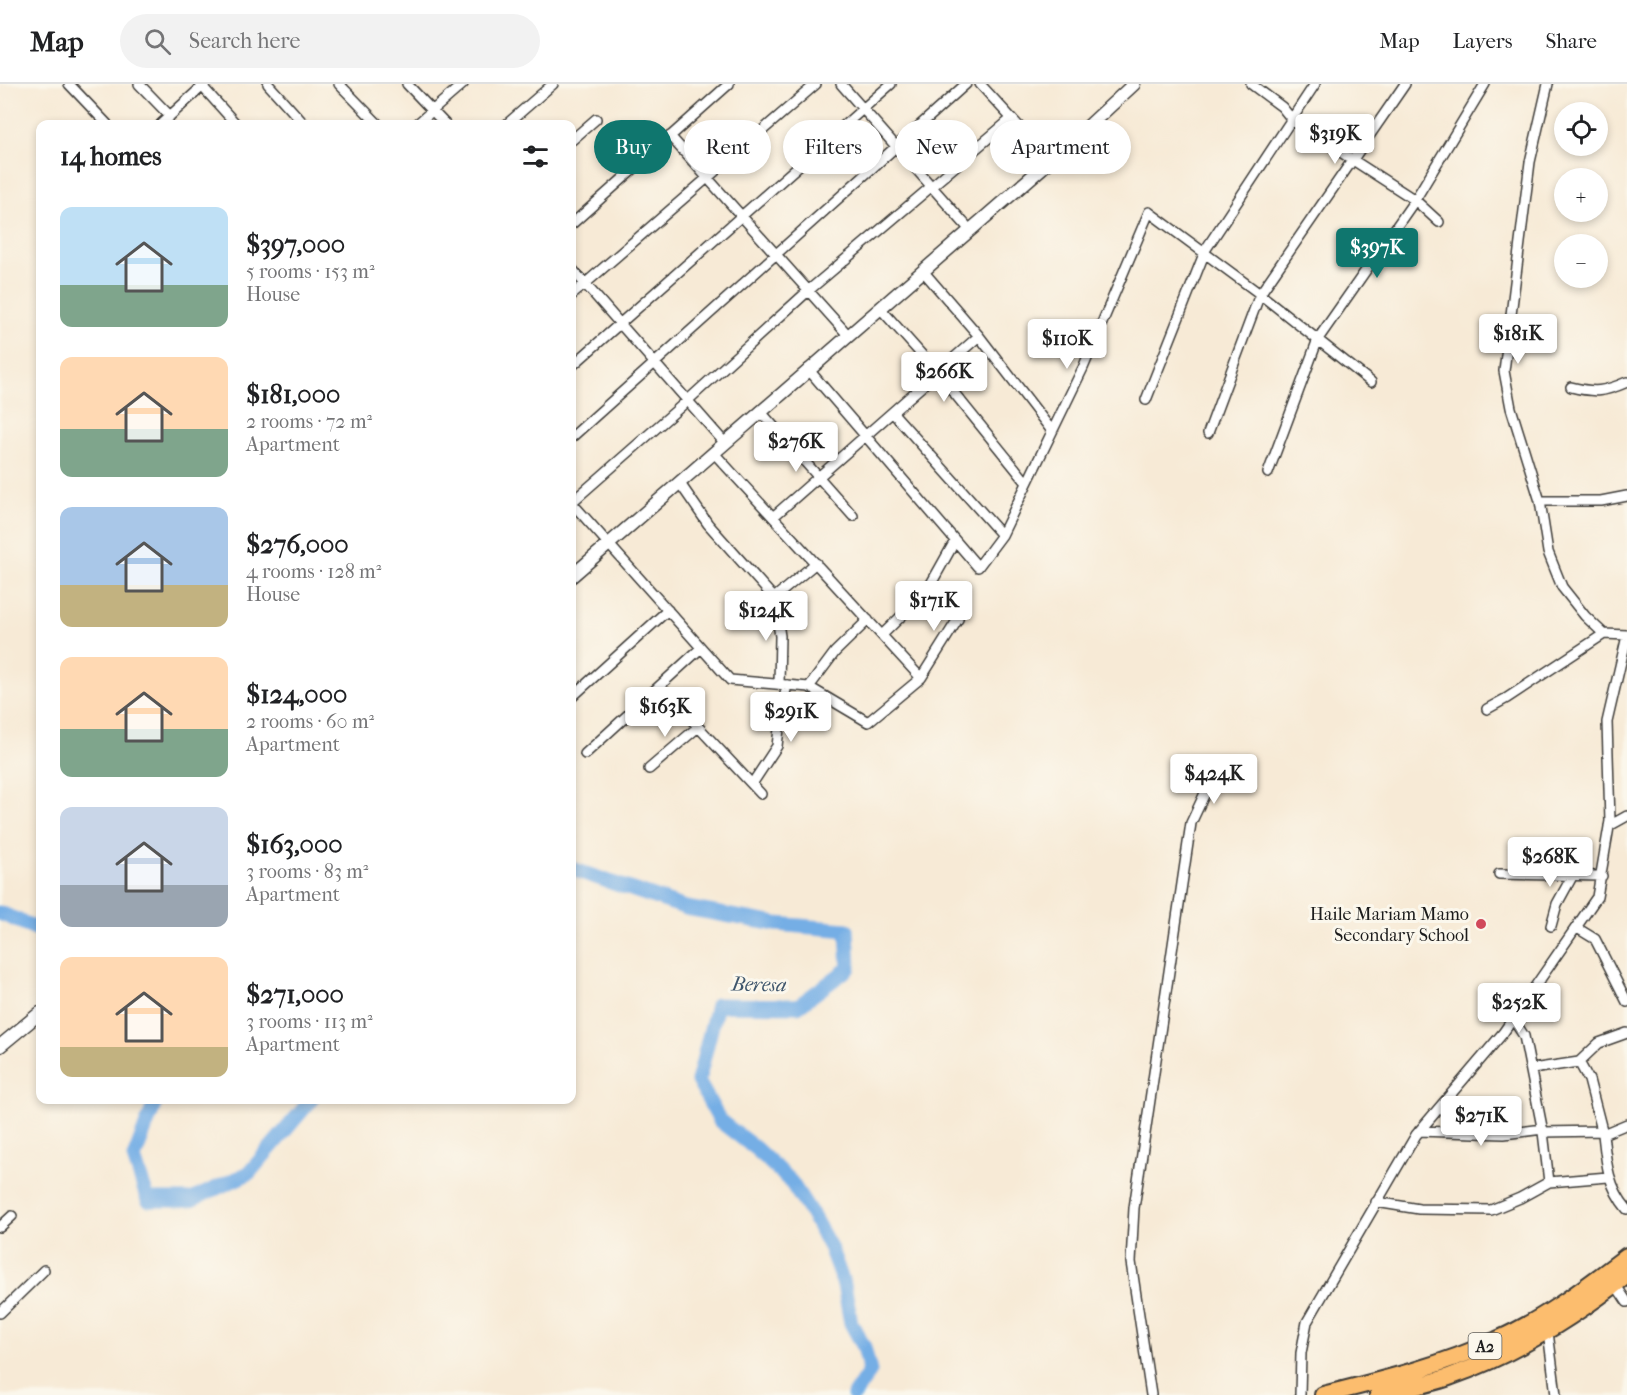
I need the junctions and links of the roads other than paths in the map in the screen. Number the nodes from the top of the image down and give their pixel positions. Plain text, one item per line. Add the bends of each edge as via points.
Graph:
1 (69, 84) edge
2 (139, 84) edge
3 (268, 84) edge
4 (339, 84) edge
5 (407, 84) edge
6 (463, 84) edge
7 (553, 84) edge
8 (729, 84) edge
9 (816, 84) edge
10 (841, 84) edge
11 (891, 84) edge
12 (966, 84) edge
13 (980, 84) edge
14 (1134, 84) edge
15 (1251, 84) edge
16 (1315, 84) edge
17 (1406, 84) edge
18 (1485, 84) edge
19 (1548, 84) edge
20 (203, 85) edge
21 (863, 109) junction
22 (432, 111) junction
23 (170, 116) junction
24 (596, 119) dead end
25 (1011, 119) joint
26 (1292, 119) junction
27 (103, 120) edge
28 (166, 120) edge
29 (233, 120) edge
30 (300, 120) edge
31 (374, 120) edge
32 (422, 120) edge
33 (441, 120) edge
34 (512, 120) edge
35 (926, 120) edge
36 (1094, 120) edge
37 (672, 134) edge
38 (576, 136) edge
39 (672, 138) edge
40 (895, 144) edge
41 (895, 148) edge
42 (1352, 160) junction
43 (628, 174) edge
44 (922, 174) edge
45 (1034, 174) edge
46 (707, 178) junction
47 (933, 187) junction
48 (1414, 200) junction
49 (741, 216) junction
50 (576, 220) edge
51 (1439, 222) dead end
52 (970, 230) junction
53 (1204, 252) junction
54 (775, 254) junction
55 (922, 271) junction
56 (576, 274) edge
57 (584, 284) junction
58 (576, 291) edge
59 (808, 291) junction
60 (1260, 294) junction
61 (880, 308) junction
62 (619, 324) junction
63 (848, 335) junction
64 (978, 336) junction
65 (1318, 339) junction
66 (576, 362) edge
67 (654, 363) junction
68 (808, 369) junction
69 (938, 373) junction
70 (1371, 382) dead end
71 (1627, 382) edge
72 (1571, 387) dead end
73 (1146, 400) dead end
74 (687, 401) junction
75 (760, 411) junction
76 (893, 413) junction
77 (1052, 431) junction
78 (576, 433) edge
79 (1208, 433) dead end
80 (867, 436) junction
81 (724, 442) junction
82 (713, 452) junction
83 (1268, 473) dead end
84 (819, 478) junction
85 (679, 482) junction
86 (1027, 483) junction
87 (1627, 496) edge
88 (576, 498) edge
89 (1540, 501) junction
90 (576, 507) edge
91 (853, 516) dead end
92 (773, 517) junction
93 (1002, 535) junction
94 (955, 541) junction
95 (608, 544) junction
96 (816, 563) junction
97 (576, 572) edge
98 (928, 588) junction
99 (774, 598) junction
100 (668, 610) junction
101 (868, 620) junction
102 (1604, 634) junction
103 (882, 636) junction
104 (1627, 636) edge
105 (701, 648) junction
106 (921, 678) junction
107 (783, 684) junction
108 (660, 686) junction
109 (808, 687) junction
110 (576, 693) edge
111 (1487, 709) dead end
112 (698, 727) junction
113 (585, 754) dead end
114 (649, 769) dead end
115 (1213, 776) dead end
116 (752, 784) junction
117 (761, 794) dead end
118 (1627, 816) edge
119 (1609, 826) junction
120 (1580, 862) dead end
121 (1499, 874) dead end
122 (1572, 875) junction
123 (1602, 876) junction
124 (1551, 926) dead end
125 (1577, 928) junction
126 (1627, 1002) edge
127 (36, 1017) edge
128 (1513, 1019) junction
129 (1627, 1033) edge
130 (0, 1047) edge
131 (1579, 1062) junction
132 (1532, 1070) junction
133 (1627, 1124) edge
134 (1419, 1131) junction
135 (1543, 1131) junction
136 (1602, 1133) junction
137 (1608, 1177) junction
138 (1549, 1182) junction
139 (1376, 1202) junction
140 (1627, 1209) edge
141 (12, 1216) dead end
142 (0, 1227) edge
143 (1627, 1256) edge
144 (44, 1270) dead end
145 (1621, 1279) edge
146 (1627, 1302) edge
147 (0, 1313) edge
148 (1548, 1332) junction
149 (1342, 1393) edge
150 (1151, 1395) edge
151 (1300, 1395) edge
152 (1323, 1395) edge
153 (1378, 1395) edge
154 (1556, 1395) edge

1 - 27 street
2 - 23 street
3 - 30 street
4 - 31 street
5 - 22 street
6 - 22 street
7 - 34 street
8 - 37 street
9 - 46 street
10 - 21 street
11 - 21 street
12 - 35 street
13 - 25 street
14 - 36 street
15 - 26 street
16 - 26 street
17 - 42 street
18 - 48 street
19 - 89 street via 1530,162 1504,371 1511,408
20 - 23 street
20 - 29 street
21 - 40 street
21 - 49 street
22 - 32 street
22 - 33 street
23 - 28 street
24 - 38 street
25 - 47 street
26 - 42 street
26 - 53 street
39 - 46 street
41 - 54 street
42 - 48 street
42 - 60 street
43 - 50 street
44 - 47 street
45 - 52 street
46 - 49 street
46 - 57 street
47 - 52 street
47 - 59 street
48 - 51 street
48 - 65 street
49 - 54 street
49 - 62 street
52 - 55 street
53 - 60 street
53 - 73 street
53 - 77 street via 1149,213
54 - 59 street
54 - 67 street
55 - 61 street
55 - 64 street
56 - 57 street
57 - 58 street
57 - 62 street
59 - 63 street
59 - 74 street
60 - 65 street
60 - 79 street
61 - 63 street
61 - 69 street
62 - 66 street
62 - 67 street
63 - 68 street
64 - 69 street
64 - 77 street
65 - 70 street
65 - 83 street
67 - 74 street
67 - 78 street
68 - 75 street
68 - 80 street
69 - 76 street
69 - 86 street
71 - 72 street via 1608,391
74 - 81 street
74 - 88 street
75 - 81 street
75 - 84 street
76 - 80 street
76 - 93 street
77 - 86 street
80 - 84 street
80 - 94 street
81 - 82 street
82 - 85 street
82 - 92 street
84 - 91 street
84 - 92 street
85 - 95 street
85 - 99 street via 708,524
86 - 93 street
87 - 89 street via 1602,501
89 - 102 street via 1548,552 1562,587
90 - 95 street
92 - 96 street
93 - 94 street via 978,567
94 - 98 street
95 - 97 street
95 - 100 street
96 - 99 street
96 - 101 street
98 - 103 street
98 - 106 street via 958,620
99 - 107 street
100 - 105 street
100 - 110 street
101 - 103 street
101 - 109 street via 835,652
102 - 104 street
102 - 111 street
103 - 106 street
104 - 119 street via 1607,722
105 - 107 street via 730,680
105 - 108 street
106 - 109 street via 868,722
107 - 109 street
107 - 116 street via 777,746
108 - 112 street
108 - 113 street
112 - 114 street
112 - 116 street
115 - 150 street via 1191,823 1134,1208 1131,1262
116 - 117 street
118 - 119 street
119 - 123 street
120 - 122 street
121 - 122 street
122 - 123 street
122 - 124 street
123 - 125 street via 1597,897
125 - 126 street via 1595,939
125 - 128 street
127 - 130 street
128 - 132 street via 1524,1036
128 - 134 street
129 - 131 street via 1599,1043
131 - 132 street
131 - 136 street via 1589,1080
132 - 135 street
133 - 136 street
134 - 135 street
134 - 139 street
135 - 136 street
135 - 138 street
136 - 137 street
137 - 138 street
137 - 140 street
138 - 139 street via 1491,1210 1419,1209
139 - 151 street via 1307,1322 1301,1353
141 - 142 street
143 - 149 highway, A2 via 1558,1307 1499,1340 1439,1364
144 - 147 street
145 - 146 street
145 - 148 highway, A2
148 - 153 highway, A2 via 1448,1377
148 - 154 street
149 - 152 highway, A2

